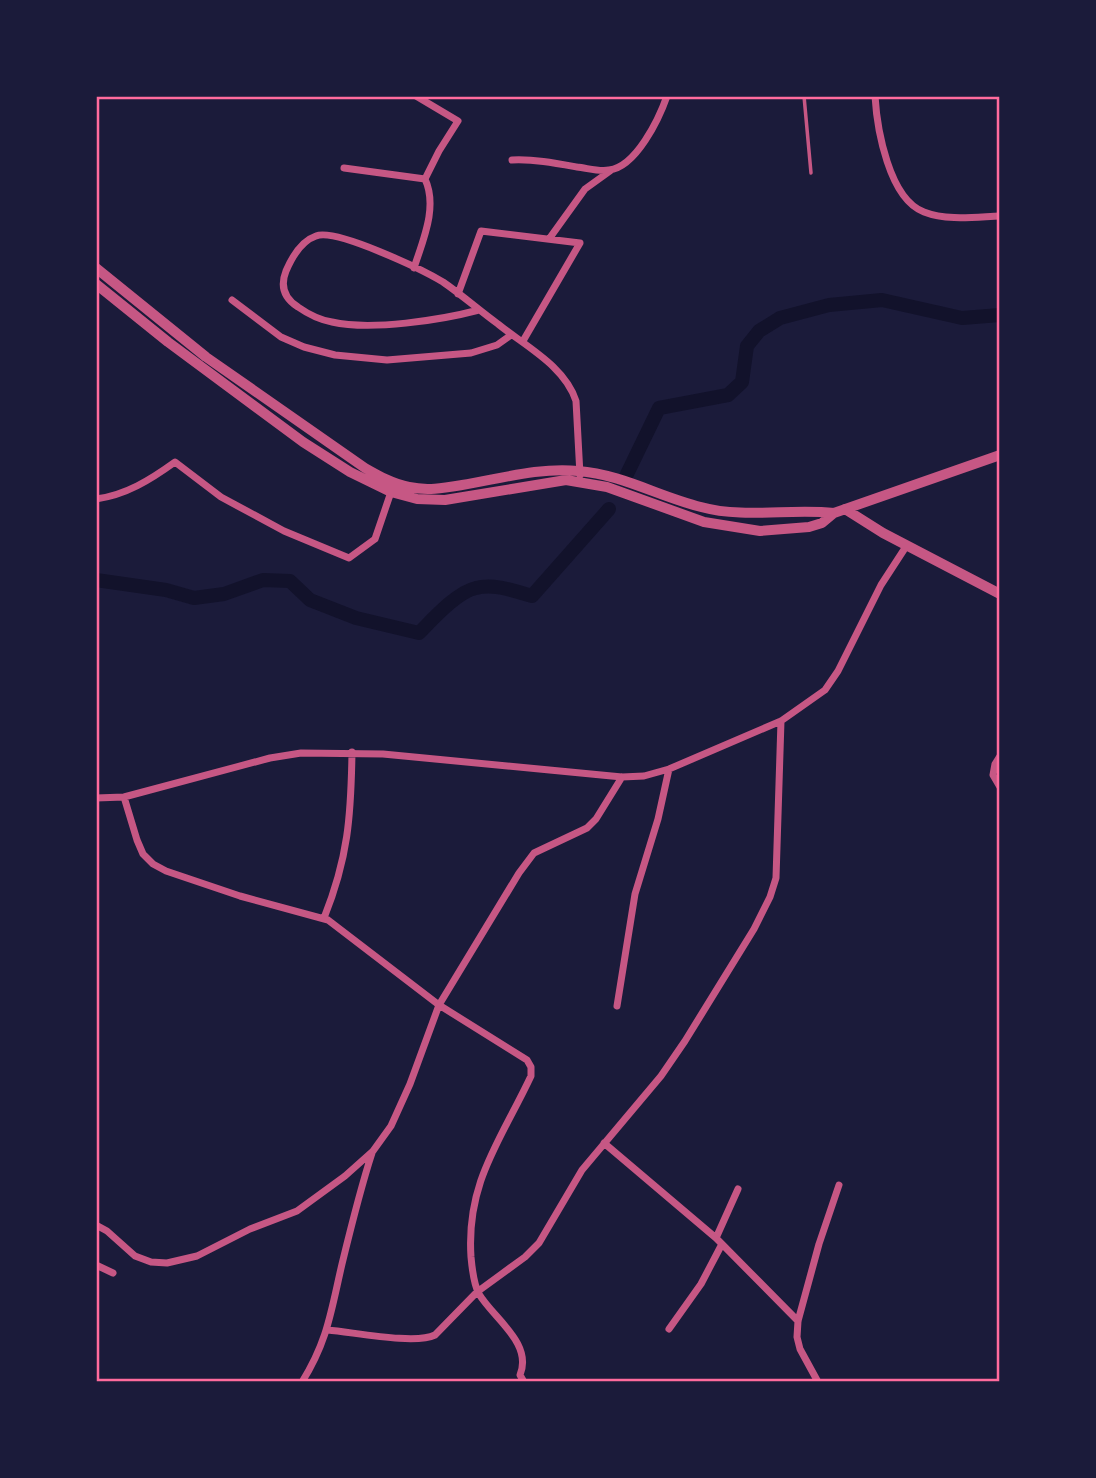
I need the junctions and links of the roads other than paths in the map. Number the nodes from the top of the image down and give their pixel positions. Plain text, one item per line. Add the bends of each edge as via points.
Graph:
1 (416, 96) edge
2 (667, 96) edge
3 (804, 96) edge
4 (875, 96) edge
5 (512, 160) dead end
6 (344, 168) dead end
7 (611, 170) junction
8 (811, 173) dead end
9 (425, 179) junction
10 (1000, 216) edge
11 (549, 239) junction
12 (96, 268) edge
13 (414, 268) junction
14 (96, 284) edge
15 (458, 294) junction
16 (232, 300) dead end
17 (479, 310) junction
18 (511, 335) junction
19 (523, 341) junction
20 (1000, 455) edge
21 (580, 471) junction
22 (580, 483) junction
23 (391, 492) junction
24 (96, 499) edge
25 (839, 511) junction
26 (907, 545) junction
27 (1000, 594) edge
28 (781, 722) junction
29 (352, 752) junction
30 (1000, 756) edge
31 (669, 769) junction
32 (622, 777) junction
33 (1000, 787) edge
34 (124, 797) junction
35 (96, 798) edge
36 (324, 918) junction
37 (439, 1005) junction
38 (617, 1006) dead end
39 (604, 1143) junction
40 (373, 1151) junction
41 (839, 1185) dead end
42 (738, 1189) dead end
43 (96, 1225) edge
44 (719, 1241) junction
45 (96, 1265) edge
46 (113, 1273) dead end
47 (477, 1292) junction
48 (798, 1321) junction
49 (669, 1329) dead end
50 (328, 1330) junction
51 (522, 1381) edge
52 (302, 1382) edge
53 (818, 1382) edge

1 - 9 street via 458,121
2 - 7 street via 654,130 632,156
3 - 8 lane
4 - 10 street via 884,151 913,207 958,218
5 - 7 street
6 - 9 street
7 - 11 street via 585,189
9 - 13 street via 431,192
11 - 15 street via 481,231
11 - 19 street via 580,243
12 - 21 street via 206,357 390,481 432,490
13 - 15 street
13 - 17 street via 366,246 328,234 316,235 298,249 286,271 283,289 296,306 332,323 420,321
14 - 23 street via 283,428 350,472
15 - 17 street
16 - 18 street via 281,337 335,355 387,360 471,353
17 - 18 street
18 - 19 street
19 - 21 street via 573,391
20 - 25 street
21 - 22 street
21 - 25 street via 703,508 763,514
22 - 23 street via 566,480 445,500
22 - 25 street via 607,487 704,522 760,531 809,527
23 - 24 street via 375,539 349,558 231,503 175,462 117,496
25 - 26 street
26 - 27 street
26 - 28 street via 825,690
28 - 31 street
28 - 39 street via 776,878 770,897 685,1041
29 - 32 street
29 - 34 street via 301,752 270,758
29 - 36 street via 345,853
30 - 33 street via 993,775
31 - 32 street
31 - 38 street via 635,894
32 - 37 street via 587,828 528,860
34 - 35 street
34 - 36 street via 137,840 153,864
36 - 37 street
37 - 40 street via 410,1084 391,1126
37 - 47 street via 527,1060 531,1067 526,1087 490,1153 472,1212 471,1260
39 - 44 street
39 - 47 street via 567,1193 539,1243
40 - 43 street via 297,1211 197,1256 151,1262 135,1256
40 - 50 street
41 - 48 street
42 - 44 street
44 - 48 street
44 - 49 street via 701,1284
45 - 46 street
47 - 50 street via 429,1338
47 - 51 street via 520,1347 525,1364
48 - 53 street via 800,1349
50 - 52 street

